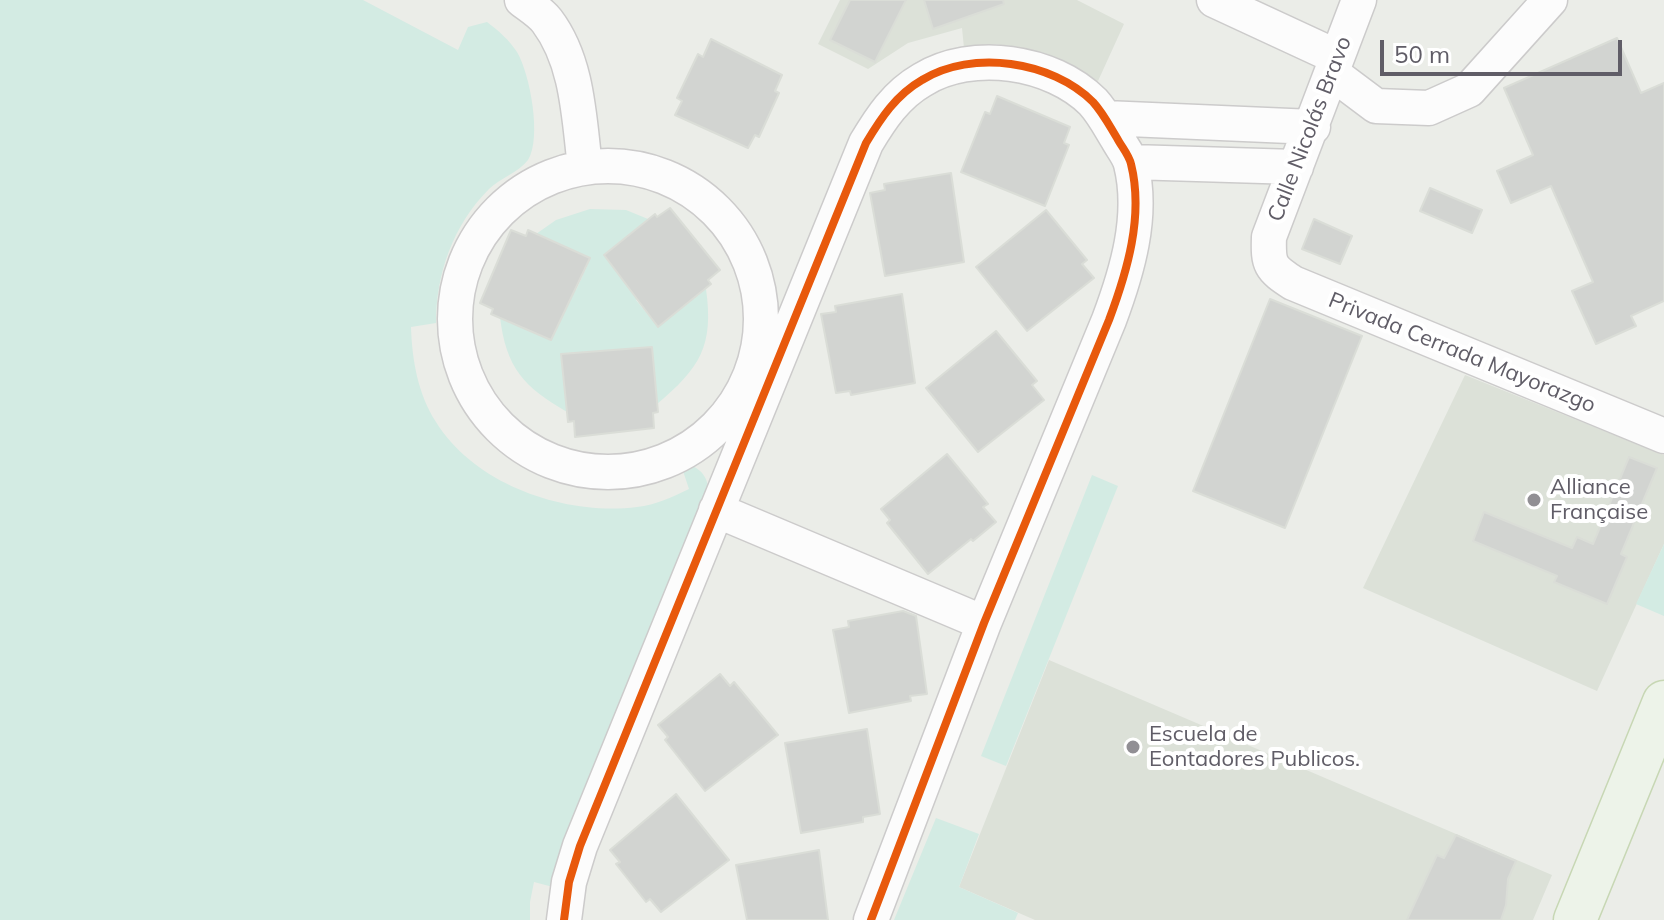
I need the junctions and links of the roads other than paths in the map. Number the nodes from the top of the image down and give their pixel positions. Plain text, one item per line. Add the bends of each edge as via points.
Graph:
1 (522, 0) edge
2 (1214, 0) edge
3 (1359, 0) edge
4 (1550, 0) edge
5 (1334, 65) junction
6 (1105, 118) junction
7 (1313, 127) junction
8 (1131, 162) junction
9 (585, 167) junction
10 (1296, 167) junction
11 (1268, 259) joint
12 (758, 385) junction
13 (1664, 436) edge
14 (716, 510) junction
15 (984, 623) junction
16 (1664, 702) edge
17 (564, 920) edge
18 (871, 920) edge
19 (1575, 920) edge

1 - 9 street via 545,18 560,43 573,79
2 - 5 street
3 - 5 street, Calle Nicolás Bravo
4 - 5 street via 1469,90 1429,108 1376,106
5 - 7 street, Calle Nicolás Bravo
6 - 7 street
6 - 8 street
6 - 12 street via 1076,88 1052,75 1007,63 954,67 923,78 902,94 866,143
7 - 10 street, Calle Nicolás Bravo
8 - 10 street
8 - 15 street via 1136,202 1125,275
9 - 12 street via 647,169 696,191 733,228 756,276 762,330
9 - 12 street via 543,179 499,210 468,254 455,301 457,349 473,395 503,433 544,460 590,473 639,470 684,453
10 - 11 street, Calle Nicolás Bravo via 1269,237
11 - 13 street, Privada Cerrada Mayorazgo via 1293,283
12 - 14 street
14 - 15 street
14 - 17 street via 580,846
15 - 18 street
16 - 19 main road

